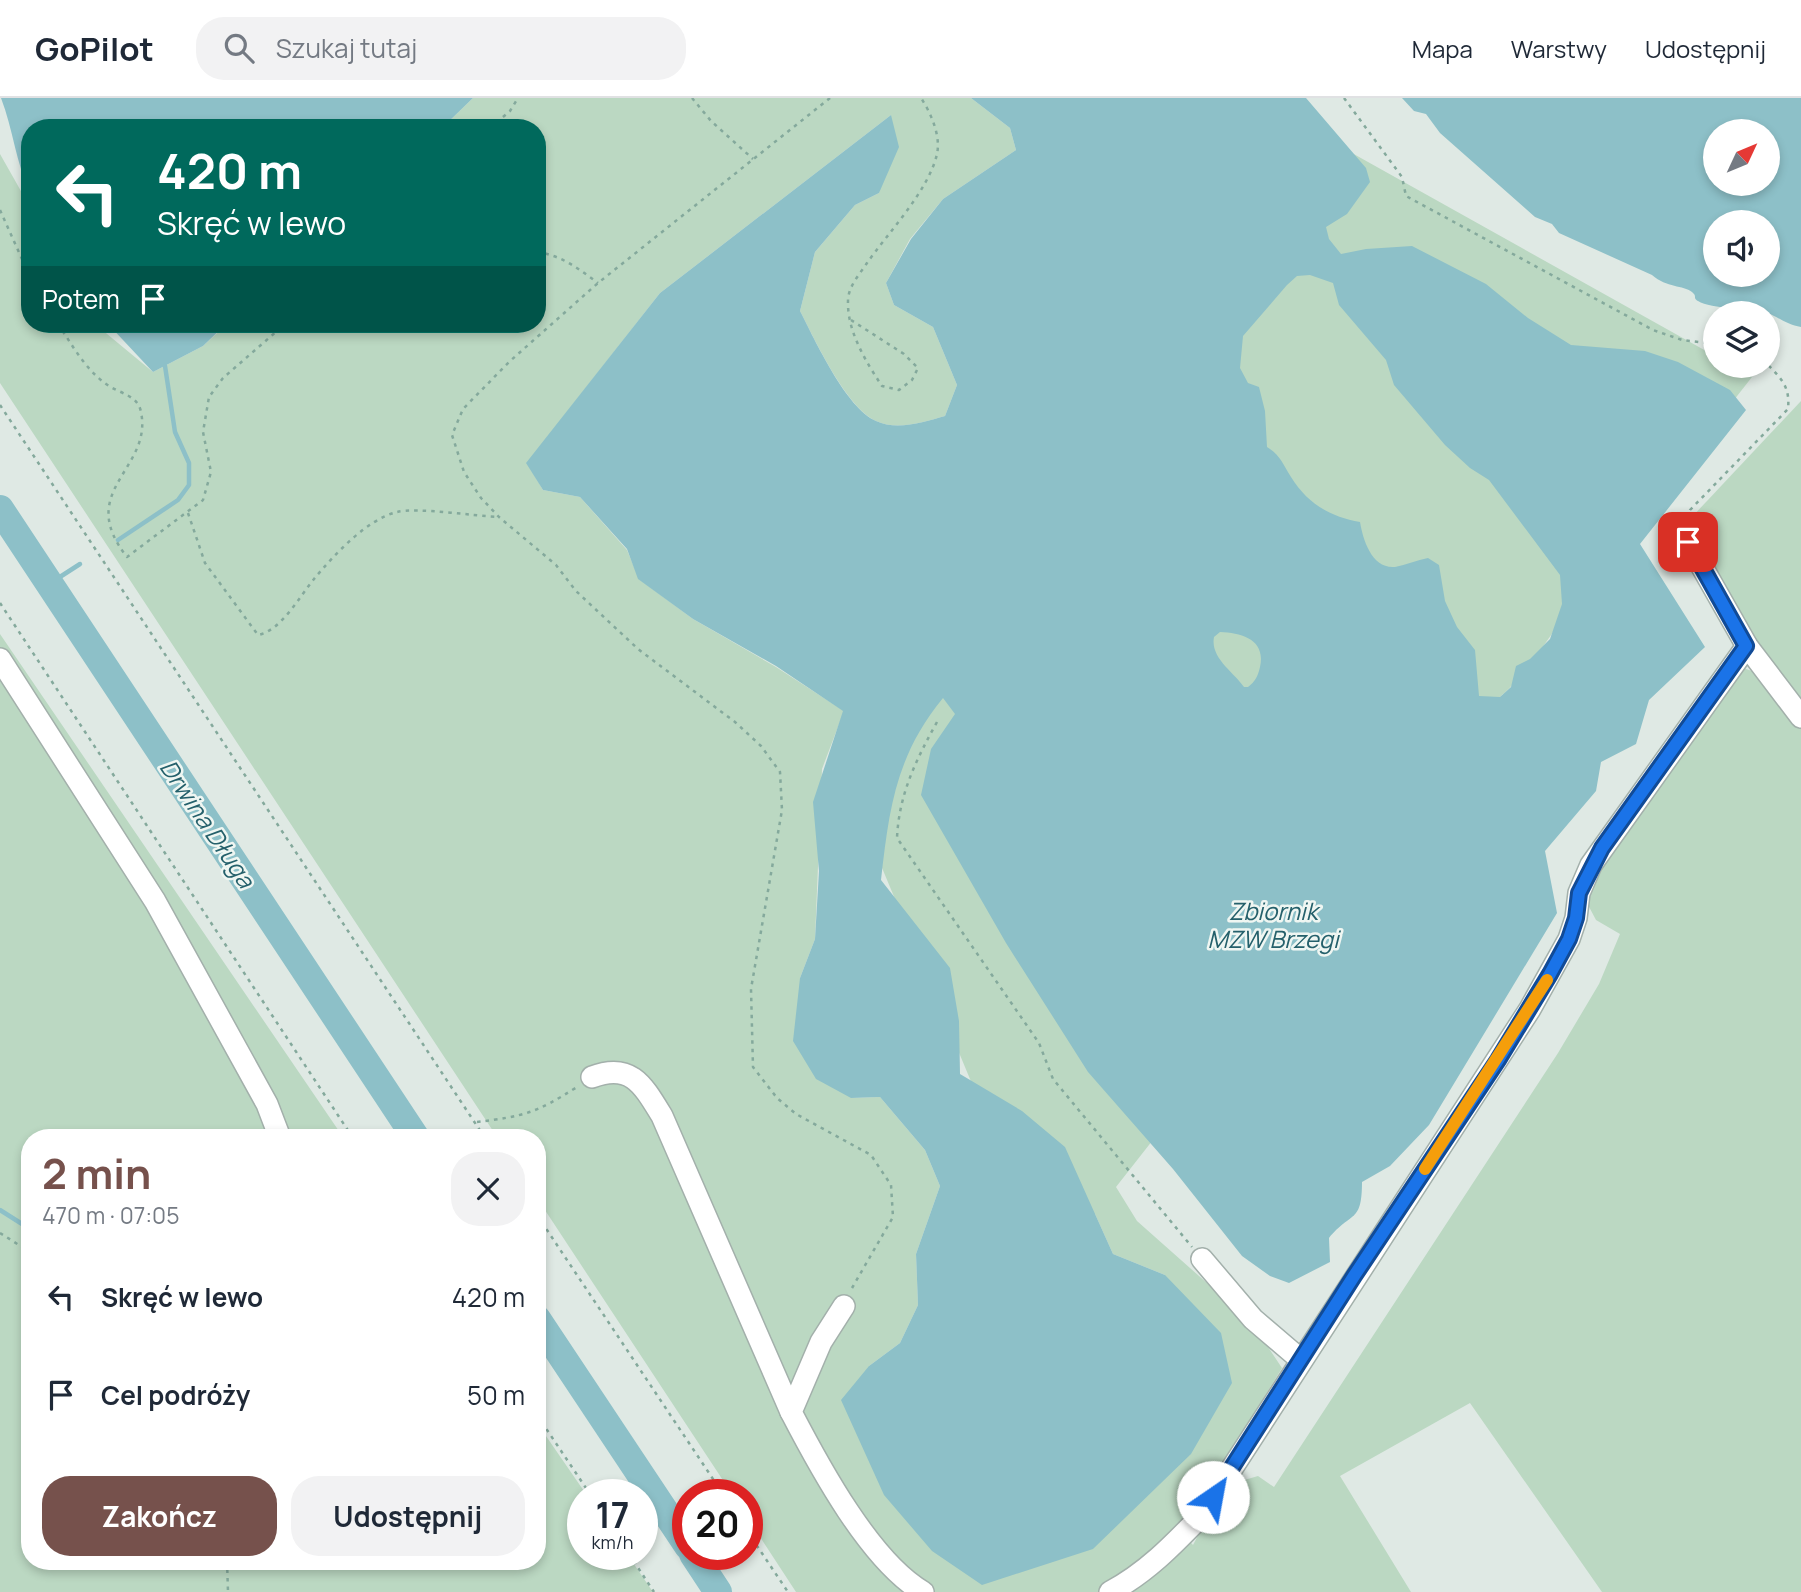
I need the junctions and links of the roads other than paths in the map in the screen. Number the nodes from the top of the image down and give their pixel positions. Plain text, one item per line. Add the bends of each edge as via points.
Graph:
1 (1688, 542) road end
2 (1746, 646) junction
3 (0, 659) edge
4 (1801, 717) edge
5 (592, 1077) road end
6 (277, 1129) edge
7 (1202, 1259) road end
8 (844, 1306) road end
9 (1301, 1360) junction
10 (791, 1412) junction
11 (923, 1592) edge
12 (1110, 1592) edge

1 - 2 lane
2 - 4 lane
2 - 9 lane via 1605,842 1579,893 1576,918 1561,957
3 - 6 lane via 155,901
5 - 10 lane via 618,1071 632,1076 662,1116
7 - 9 lane via 1253,1319
8 - 10 lane via 821,1342
9 - 12 lane via 1201,1516 1163,1556
10 - 11 lane via 855,1521 910,1585

